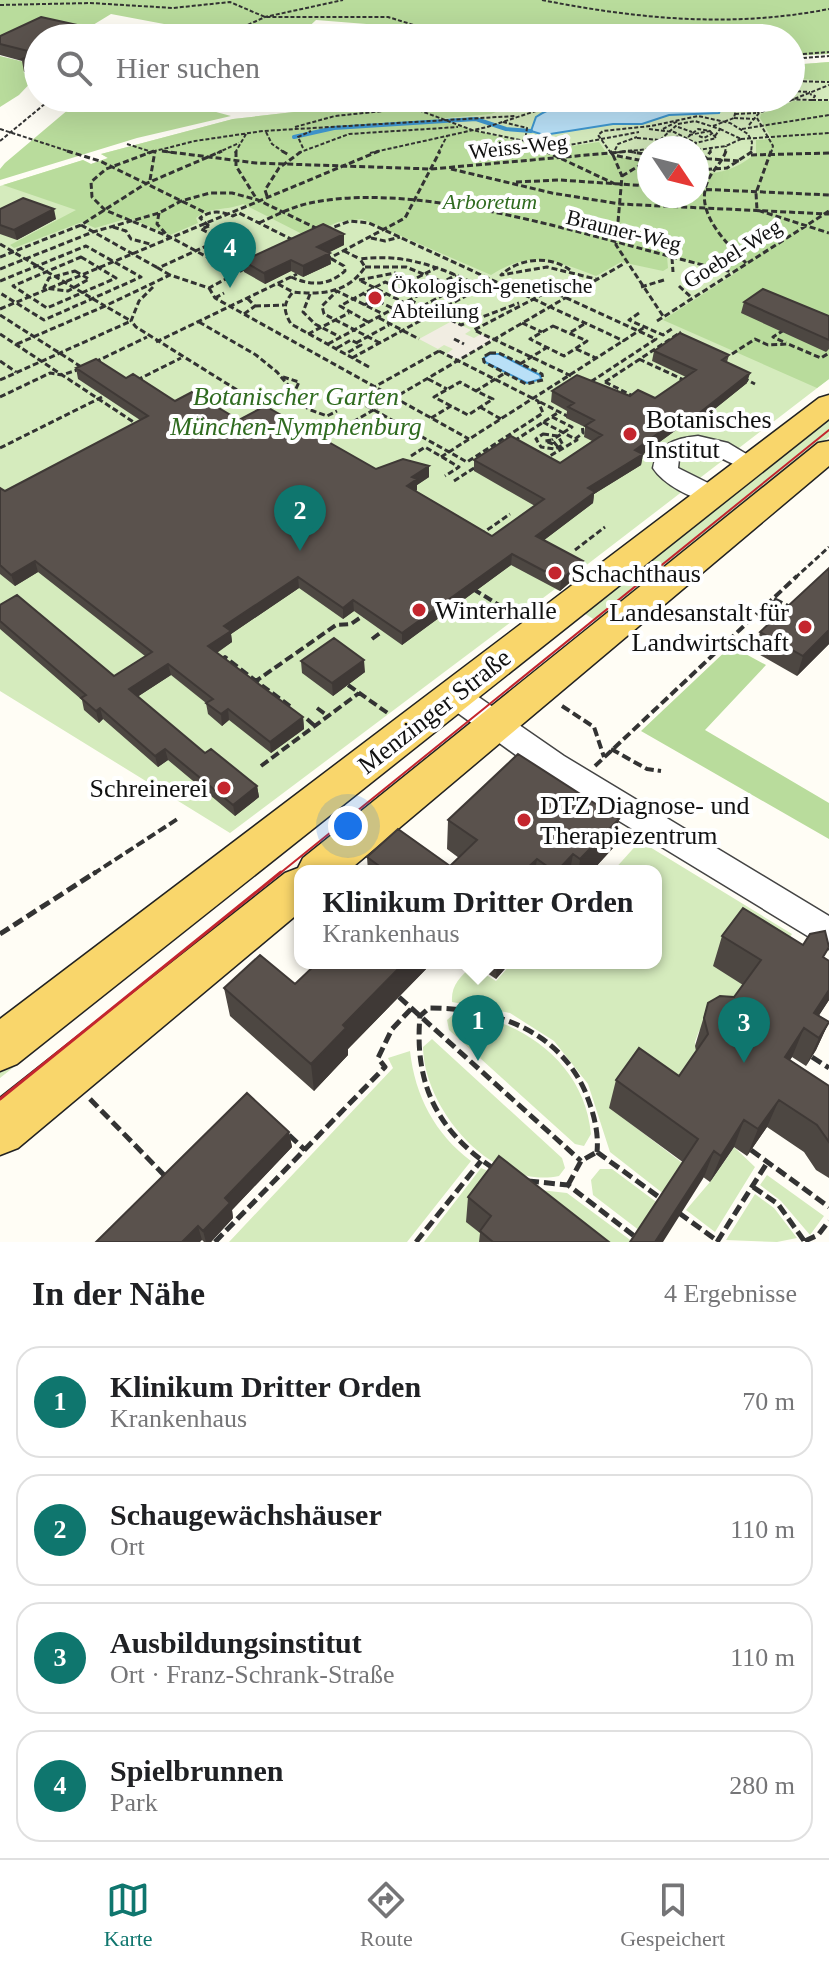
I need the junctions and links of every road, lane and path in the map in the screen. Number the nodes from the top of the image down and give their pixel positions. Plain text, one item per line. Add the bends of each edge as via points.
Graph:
1 (343, 0) edge
2 (542, 0) edge
3 (0, 5) edge
4 (829, 9) edge
5 (265, 17) junction
6 (250, 24) edge
7 (410, 24) edge
8 (829, 54) edge
9 (805, 56) edge
10 (805, 82) edge
11 (829, 84) edge
12 (805, 92) edge
13 (810, 93) junction
14 (805, 95) edge
15 (805, 100) edge
16 (812, 100) junction
17 (829, 100) edge
18 (36, 112) edge
19 (374, 112) edge
20 (423, 112) edge
21 (530, 112) edge
22 (734, 112) edge
23 (757, 113) joint
24 (829, 115) edge
25 (518, 116) junction
26 (735, 116) junction
27 (702, 117) junction
28 (756, 118) junction
29 (441, 119) junction
30 (695, 121) junction
31 (503, 122) junction
32 (678, 122) junction
33 (700, 123) junction
34 (727, 123) junction
35 (707, 125) junction
36 (749, 125) junction
37 (763, 125) junction
38 (462, 127) junction
39 (625, 127) junction
40 (737, 127) junction
41 (294, 128) junction
42 (648, 128) junction
43 (0, 129) edge
44 (663, 129) junction
45 (698, 129) junction
46 (720, 129) junction
47 (742, 129) junction
48 (313, 130) junction
49 (472, 130) junction
50 (604, 130) junction
51 (266, 131) junction
52 (672, 131) junction
53 (12, 132) junction
54 (731, 132) junction
55 (246, 133) junction
56 (630, 133) junction
57 (712, 133) junction
58 (829, 133) edge
59 (690, 135) junction
60 (447, 136) junction
61 (615, 136) junction
62 (650, 136) edge
63 (664, 136) edge
64 (679, 136) joint
65 (699, 136) joint
66 (637, 138) joint
67 (751, 138) junction
68 (770, 138) junction
69 (741, 139) junction
70 (0, 141) edge
71 (525, 141) junction
72 (600, 141) junction
73 (628, 142) junction
74 (709, 142) edge
75 (239, 143) junction
76 (127, 144) dead end
77 (618, 144) junction
78 (711, 148) joint
79 (727, 148) junction
80 (304, 149) junction
81 (546, 149) junction
82 (626, 149) junction
83 (634, 149) joint
84 (155, 151) junction
85 (608, 151) junction
86 (614, 153) junction
87 (771, 153) junction
88 (829, 153) edge
89 (637, 154) edge
90 (289, 155) junction
91 (709, 155) edge
92 (751, 155) junction
93 (204, 157) junction
94 (564, 158) junction
95 (637, 158) edge
96 (709, 159) edge
97 (721, 161) junction
98 (739, 161) junction
99 (233, 162) junction
100 (280, 164) junction
101 (112, 167) junction
102 (334, 167) junction
103 (637, 167) edge
104 (431, 169) junction
105 (448, 169) junction
106 (711, 173) junction
107 (622, 176) junction
108 (709, 179) edge
109 (147, 182) junction
110 (510, 183) junction
111 (615, 184) junction
112 (622, 185) junction
113 (637, 186) edge
114 (709, 190) edge
115 (756, 193) junction
116 (829, 195) edge
117 (267, 196) junction
118 (258, 200) junction
119 (181, 201) junction
120 (414, 204) junction
121 (620, 204) junction
122 (637, 205) edge
123 (706, 208) joint
124 (105, 210) junction
125 (757, 210) junction
126 (283, 212) junction
127 (828, 212) edge
128 (159, 213) junction
129 (206, 213) junction
130 (228, 213) junction
131 (128, 221) junction
132 (204, 223) junction
133 (259, 223) junction
134 (81, 225) junction
135 (110, 226) junction
136 (140, 226) junction
137 (805, 226) junction
138 (386, 230) junction
139 (126, 231) junction
140 (324, 231) junction
141 (93, 232) junction
142 (179, 233) junction
143 (829, 233) edge
144 (314, 236) edge
145 (170, 237) junction
146 (187, 237) dead end
147 (400, 237) junction
148 (371, 238) junction
149 (222, 239) junction
150 (0, 244) edge
151 (191, 244) dead end
152 (152, 245) junction
153 (616, 245) junction
154 (186, 246) junction
155 (287, 249) edge
156 (13, 251) junction
157 (196, 251) junction
158 (343, 251) junction
159 (132, 253) junction
160 (0, 257) edge
161 (330, 258) junction
162 (672, 258) junction
163 (25, 259) junction
164 (360, 259) junction
165 (113, 261) junction
166 (324, 261) edge
167 (625, 263) junction
168 (746, 263) junction
169 (35, 264) junction
170 (99, 267) junction
171 (365, 267) junction
172 (438, 267) junction
173 (158, 268) junction
174 (0, 269) edge
175 (44, 270) junction
176 (235, 272) junction
177 (673, 272) dead end
178 (732, 272) junction
179 (425, 273) junction
180 (84, 274) junction
181 (297, 274) edge
182 (170, 275) junction
183 (456, 275) junction
184 (54, 276) junction
185 (291, 277) junction
186 (224, 278) junction
187 (335, 279) junction
188 (464, 279) junction
189 (597, 279) junction
190 (359, 280) junction
191 (413, 280) junction
192 (493, 280) junction
193 (664, 280) dead end
194 (0, 281) edge
195 (231, 281) dead end
196 (65, 282) junction
197 (443, 282) junction
198 (158, 283) junction
199 (474, 283) junction
200 (277, 284) junction
201 (348, 285) junction
202 (401, 286) junction
203 (679, 286) dead end
204 (373, 287) junction
205 (482, 287) junction
206 (641, 287) junction
207 (209, 288) junction
208 (431, 288) junction
209 (76, 289) junction
210 (454, 289) junction
211 (47, 290) junction
212 (337, 291) junction
213 (293, 292) junction
214 (0, 293) edge
215 (224, 293) dead end
216 (362, 293) junction
217 (86, 294) junction
218 (310, 294) junction
219 (386, 294) junction
220 (444, 294) junction
221 (419, 295) junction
222 (498, 295) dead end
223 (30, 297) junction
224 (566, 297) junction
225 (215, 298) junction
226 (247, 298) junction
227 (531, 298) junction
228 (692, 298) junction
229 (351, 299) junction
230 (375, 299) junction
231 (96, 300) junction
232 (410, 300) junction
233 (457, 301) junction
234 (16, 303) junction
235 (405, 303) junction
236 (521, 303) junction
237 (284, 305) junction
238 (364, 305) junction
239 (105, 306) junction
240 (255, 306) junction
241 (423, 306) junction
242 (230, 307) junction
243 (550, 307) junction
244 (394, 308) junction
245 (0, 309) edge
246 (436, 312) junction
247 (349, 313) junction
248 (639, 313) dead end
249 (244, 314) junction
250 (383, 314) junction
251 (0, 315) edge
252 (377, 317) junction
253 (663, 317) junction
254 (336, 320) junction
255 (131, 321) junction
256 (657, 321) dead end
257 (199, 322) junction
258 (368, 322) junction
259 (522, 323) junction
260 (586, 323) junction
261 (793, 323) edge
262 (390, 324) junction
263 (322, 327) junction
264 (645, 327) junction
265 (673, 328) dead end
266 (354, 330) junction
267 (403, 331) junction
268 (639, 331) junction
269 (542, 332) junction
270 (681, 332) edge
271 (570, 333) junction
272 (0, 334) edge
273 (308, 334) junction
274 (368, 336) junction
275 (34, 337) junction
276 (147, 337) junction
277 (340, 337) junction
278 (419, 339) dead end
279 (454, 339) dead end
280 (493, 340) junction
281 (624, 341) junction
282 (156, 342) junction
283 (356, 343) junction
284 (380, 343) junction
285 (16, 344) junction
286 (327, 344) junction
287 (464, 344) dead end
288 (788, 344) junction
289 (547, 347) junction
290 (575, 348) junction
291 (336, 349) junction
292 (59, 353) junction
293 (829, 353) edge
294 (345, 354) junction
295 (732, 354) edge
296 (181, 358) junction
297 (352, 358) junction
298 (529, 358) junction
299 (596, 358) junction
300 (639, 359) junction
301 (458, 360) junction
302 (0, 361) edge
303 (42, 361) junction
304 (520, 364) junction
305 (369, 367) dead end
306 (83, 368) junction
307 (16, 372) junction
308 (505, 373) junction
309 (62, 375) junction
310 (280, 377) junction
311 (567, 377) junction
312 (742, 378) edge
313 (427, 379) junction
314 (495, 379) junction
315 (0, 380) edge
316 (573, 380) junction
317 (605, 382) junction
318 (755, 384) dead end
319 (127, 385) edge
320 (375, 387) junction
321 (447, 389) junction
322 (674, 389) edge
323 (476, 391) junction
324 (113, 392) edge
325 (293, 393) junction
326 (0, 397) edge
327 (637, 397) junction
328 (394, 398) junction
329 (99, 399) junction
330 (535, 400) junction
331 (644, 401) edge
332 (630, 402) edge
333 (829, 404) edge
334 (451, 406) junction
335 (480, 407) junction
336 (374, 410) junction
337 (337, 411) dead end
338 (559, 412) junction
339 (274, 413) edge
340 (327, 416) junction
341 (552, 417) junction
342 (431, 418) junction
343 (322, 419) dead end
344 (501, 419) junction
345 (543, 422) junction
346 (138, 425) edge
347 (529, 431) junction
348 (561, 434) junction
349 (538, 436) junction
350 (314, 437) edge
351 (469, 439) junction
352 (575, 439) junction
353 (516, 440) junction
354 (548, 443) junction
355 (526, 445) edge
356 (0, 448) edge
357 (562, 448) junction
358 (522, 450) edge
359 (829, 450) edge
360 (449, 452) junction
361 (411, 456) dead end
362 (441, 457) junction
363 (488, 459) edge
364 (751, 464) junction
365 (445, 476) dead end
366 (454, 481) dead end
367 (711, 495) junction
368 (510, 514) dead end
369 (605, 527) dead end
370 (473, 540) edge
371 (829, 547) edge
372 (575, 550) dead end
373 (469, 586) edge
374 (774, 599) junction
375 (375, 608) edge
376 (799, 611) edge
377 (526, 621) dead end
378 (380, 633) dead end
379 (372, 639) dead end
380 (219, 662) edge
381 (256, 681) junction
382 (348, 685) edge
383 (359, 693) junction
384 (454, 695) junction
385 (553, 700) dead end
386 (290, 706) edge
387 (317, 708) dead end
388 (328, 716) junction
389 (307, 719) dead end
390 (397, 720) dead end
391 (315, 726) junction
392 (496, 726) junction
393 (611, 749) junction
394 (604, 757) junction
395 (261, 766) dead end
396 (661, 771) dead end
397 (580, 782) junction
398 (179, 818) dead end
399 (325, 865) edge
400 (294, 891) edge
401 (0, 934) edge
402 (829, 934) edge
403 (399, 997) edge
404 (411, 1009) junction
405 (420, 1016) junction
406 (0, 1048) edge
407 (812, 1057) edge
408 (829, 1068) edge
409 (83, 1091) dead end
410 (282, 1129) edge
411 (0, 1130) edge
412 (305, 1150) junction
413 (751, 1150) edge
414 (597, 1152) junction
415 (481, 1161) junction
416 (581, 1161) junction
417 (768, 1162) junction
418 (176, 1167) edge
419 (496, 1169) edge
420 (166, 1177) junction
421 (521, 1179) edge
422 (568, 1185) junction
423 (753, 1187) junction
424 (155, 1188) edge
425 (829, 1207) edge
426 (829, 1221) edge
427 (220, 1240) edge
428 (416, 1242) edge
429 (642, 1242) edge
430 (718, 1242) edge
431 (804, 1242) edge

1 - 5 path
2 - 4 path via 605,11 741,20
3 - 5 path via 173,8 230,2
5 - 6 path
5 - 7 path via 388,17
8 - 9 path
10 - 11 path
11 - 13 path
12 - 13 path
13 - 14 path
13 - 16 path
15 - 16 path
16 - 17 path
18 - 53 path
19 - 41 path via 326,117
20 - 29 path
21 - 25 path
22 - 26 path
23 - 26 path
23 - 28 path
24 - 37 path
25 - 29 path
25 - 31 path
26 - 28 path
26 - 34 path
27 - 30 path
27 - 32 path
27 - 34 path
28 - 36 path
28 - 37 path
29 - 38 path
29 - 48 path
30 - 32 path
30 - 33 path
31 - 49 path
31 - 71 path via 527,131
32 - 42 path
32 - 44 path
32 - 52 path
32 - 59 path
33 - 35 path
33 - 45 path
34 - 35 path
34 - 40 path
35 - 46 path
36 - 37 path
36 - 47 path
37 - 68 path
38 - 49 path
38 - 80 path via 333,139
39 - 42 path
39 - 50 path
39 - 56 path via 639,131
40 - 47 path
40 - 54 path
41 - 48 path
41 - 51 path
42 - 44 path
42 - 62 path
43 - 53 path
44 - 52 path
45 - 57 path
45 - 59 path
46 - 54 path
46 - 57 path
47 - 67 path
48 - 80 path via 298,137
49 - 60 path
49 - 71 path
50 - 61 path
50 - 72 path
51 - 55 path
51 - 90 path via 272,144
52 - 63 path
52 - 64 path
53 - 70 path
53 - 101 path
54 - 69 path
55 - 75 path
55 - 84 path
56 - 61 path
56 - 66 path
57 - 65 path
57 - 74 path via 715,140
58 - 68 path
59 - 64 path
59 - 65 path
60 - 102 path via 378,149
60 - 104 path
61 - 72 path
61 - 77 path
66 - 73 path
67 - 68 path
67 - 69 path
67 - 92 path
68 - 87 path
69 - 79 path
71 - 81 path
72 - 81 path
72 - 85 path
73 - 77 path
73 - 83 path
75 - 93 path
75 - 99 path
76 - 84 path, Weiss-Weg
77 - 86 path
78 - 79 path
78 - 91 path
79 - 97 path
79 - 98 path
80 - 90 path
81 - 94 path
82 - 83 path
82 - 86 path, Weiss-Weg
82 - 89 path
84 - 93 path, Weiss-Weg
84 - 101 path
84 - 109 path
85 - 86 path, Weiss-Weg
85 - 94 path, Weiss-Weg
86 - 95 path
86 - 107 path
87 - 88 path
87 - 92 path
87 - 115 path
90 - 100 path
92 - 98 path
93 - 99 path, Weiss-Weg
93 - 109 path
94 - 105 path, Weiss-Weg
94 - 111 path
96 - 97 path
97 - 98 path
97 - 106 path
98 - 106 path
99 - 100 path, Weiss-Weg
99 - 118 path via 241,184
100 - 102 path, Weiss-Weg
100 - 117 path via 265,190
101 - 109 path
101 - 124 path via 95,178 90,189
102 - 104 path, Weiss-Weg
102 - 117 path
103 - 107 path
104 - 105 path, Weiss-Weg
104 - 120 path
105 - 110 path
106 - 108 path
107 - 112 path
109 - 119 path
109 - 124 path
110 - 111 path
110 - 121 path
111 - 112 path
112 - 113 path
112 - 121 path
114 - 115 path
115 - 116 path
115 - 125 path
117 - 118 path
118 - 119 path via 218,193
118 - 126 path
118 - 130 path
119 - 128 path
119 - 129 path
120 - 126 path, Brauner-Weg via 343,200
120 - 138 path via 405,218
120 - 153 path, Brauner-Weg
121 - 122 path
121 - 153 path
123 - 125 path
123 - 168 path via 710,221
124 - 131 path
124 - 134 path
125 - 127 path
125 - 137 path
126 - 133 path, Brauner-Weg
126 - 140 path
127 - 137 path, Goebel-Weg
128 - 131 path
128 - 145 path via 157,224
129 - 130 path
129 - 132 path via 200,218
130 - 132 path
130 - 133 path
131 - 135 path
131 - 136 path
132 - 142 path
132 - 149 path via 209,226 201,229
133 - 155 path via 299,243
134 - 141 path
134 - 156 path
135 - 139 path
135 - 141 path
136 - 139 path
136 - 145 path
137 - 143 path
137 - 168 path, Goebel-Weg
138 - 140 path via 350,221
138 - 147 path
138 - 148 path
139 - 152 path via 131,239
140 - 144 path
141 - 159 path
141 - 163 path
142 - 145 path
142 - 146 path
145 - 152 path
145 - 154 path
147 - 148 path
147 - 192 path
148 - 158 path
149 - 157 path
149 - 176 path via 262,260
150 - 156 path
151 - 154 path
152 - 159 path
153 - 162 path, Brauner-Weg
153 - 167 path
154 - 157 path
156 - 160 path
156 - 163 path
157 - 173 path
157 - 176 path
158 - 161 path
158 - 164 path
159 - 165 path
159 - 173 path
161 - 166 path
161 - 187 path via 344,266
162 - 177 path
162 - 178 path, Brauner-Weg
163 - 169 path
163 - 174 path
164 - 171 path
164 - 172 path via 400,256
165 - 169 path via 86,246
165 - 170 path
165 - 231 path via 141,277
167 - 189 path
167 - 206 path
168 - 178 path, Goebel-Weg
169 - 175 path
169 - 194 path
170 - 175 path via 81,257
170 - 180 path
170 - 217 path via 116,278
171 - 179 path via 399,265
171 - 190 path
172 - 179 path
172 - 183 path
173 - 182 path
175 - 184 path
175 - 223 path via 13,286
176 - 186 path
178 - 228 path, Goebel-Weg
179 - 191 path
179 - 197 path
180 - 184 path
180 - 196 path
180 - 209 path via 89,279
181 - 185 path
182 - 198 path
182 - 207 path
183 - 188 path
183 - 197 path
184 - 196 path
184 - 211 path via 42,285
185 - 187 path via 308,284
185 - 200 path
186 - 195 path
186 - 207 path
187 - 201 path
188 - 199 path
188 - 210 path via 450,287
189 - 192 path via 556,262 529,262 510,267
189 - 224 path
190 - 191 path via 388,273
190 - 201 path
190 - 204 path
191 - 202 path
191 - 208 path
192 - 227 path
193 - 206 path
196 - 209 path
196 - 211 path
197 - 208 path
198 - 239 path
198 - 255 path via 139,301
199 - 205 path
199 - 210 path
200 - 213 path
200 - 226 path
201 - 212 path
202 - 204 path via 385,282
202 - 221 path
203 - 228 path
204 - 216 path
204 - 219 path
205 - 222 path
205 - 233 path
206 - 253 path
207 - 225 path
208 - 220 path
208 - 221 path
209 - 211 path
209 - 217 path
210 - 220 path
211 - 223 path
212 - 218 path
212 - 229 path
212 - 254 path via 322,306 324,314
213 - 218 path
213 - 237 path
214 - 234 path
215 - 225 path
216 - 229 path
216 - 230 path
217 - 223 path via 47,308
217 - 231 path
218 - 263 path via 303,312
219 - 230 path
219 - 235 path
220 - 233 path
220 - 241 path
221 - 232 path
223 - 234 path
224 - 227 path via 549,291
224 - 243 path
224 - 268 path
225 - 242 path
226 - 240 path
226 - 242 path
227 - 236 path
227 - 243 path
228 - 253 path, Goebel-Weg
229 - 238 path
229 - 247 path via 340,306
230 - 238 path
230 - 244 path
231 - 234 path via 44,320
231 - 239 path
232 - 235 path
232 - 241 path
233 - 246 path
234 - 245 path
235 - 244 path
236 - 246 path via 461,325
236 - 280 path via 474,330
237 - 240 path
237 - 273 path via 291,324
238 - 250 path
239 - 255 path
239 - 275 path
240 - 249 path
241 - 246 path
242 - 249 path
242 - 257 path
243 - 259 path
243 - 260 path
244 - 250 path
246 - 267 path
247 - 254 path
247 - 258 path
248 - 264 path via 629,320
249 - 320 path
250 - 252 path
251 - 275 path
252 - 258 path
252 - 262 path
253 - 256 path, Goebel-Weg
254 - 263 path
254 - 266 path
255 - 276 path
255 - 292 path
257 - 282 path
257 - 310 path via 245,348
258 - 266 path
259 - 269 path
259 - 280 path
260 - 271 path
260 - 281 path
261 - 288 path via 773,337
262 - 267 path
262 - 274 path
263 - 273 path
263 - 277 path
264 - 265 path via 663,335
264 - 268 path
266 - 274 path
266 - 277 path
267 - 278 path
267 - 284 path
268 - 281 path
268 - 316 path via 656,339 592,381
269 - 271 path via 553,326
269 - 289 path via 530,339
270 - 300 path
271 - 290 path via 587,341
272 - 285 path
273 - 286 path
274 - 283 path
274 - 284 path
275 - 285 path
275 - 292 path
276 - 282 path
276 - 306 path
277 - 286 path
279 - 287 path
280 - 298 path
280 - 301 path
281 - 299 path
282 - 296 path
283 - 291 path via 351,340
283 - 294 path via 361,345
284 - 297 path
285 - 303 path
286 - 291 path
288 - 293 path via 821,358
288 - 295 path via 755,339
289 - 290 path via 564,356
289 - 298 path
290 - 299 path
291 - 294 path
292 - 303 path
292 - 306 path
294 - 297 path
296 - 319 path
296 - 339 path
297 - 305 path
298 - 304 path
298 - 311 path
299 - 311 path
300 - 317 path
300 - 322 path via 686,381
301 - 313 path
301 - 314 path
301 - 320 path via 439,351
302 - 307 path
303 - 307 path
303 - 309 path
304 - 308 path via 499,353 483,357
304 - 308 path via 542,374 543,380 526,384
306 - 309 path
307 - 315 path
308 - 314 path
309 - 326 path via 50,373
309 - 329 path
310 - 325 path
310 - 325 path via 299,382
311 - 316 path
311 - 330 path
312 - 318 path
313 - 321 path
313 - 328 path
314 - 323 path
314 - 330 path
316 - 317 path via 593,390
317 - 327 path
320 - 328 path
320 - 336 path via 362,401
321 - 323 path via 460,382
321 - 334 path via 434,397
323 - 335 path via 493,399
324 - 329 path
325 - 340 path via 309,411
327 - 331 path
327 - 332 path
328 - 336 path
328 - 342 path
329 - 346 path
329 - 356 path
330 - 338 path
330 - 344 path
330 - 360 path via 543,413 467,462
333 - 364 main road, Menzinger Straße
334 - 335 path via 468,415
334 - 342 path
335 - 344 path
336 - 350 path via 320,441
336 - 360 path
337 - 340 path
338 - 341 path
338 - 352 path via 583,424 583,433
340 - 343 path
341 - 345 path
341 - 348 path via 572,427
342 - 351 path
344 - 351 path
345 - 347 path
345 - 348 path
347 - 349 path
347 - 353 path
348 - 349 path
348 - 352 path
348 - 354 path
348 - 357 path
349 - 354 path
349 - 354 path via 536,442
351 - 360 path
352 - 357 path
353 - 355 path
353 - 358 path via 510,444
354 - 357 path
354 - 357 path
354 - 357 path via 536,450 550,458
359 - 392 main road, Menzinger Straße
360 - 362 path
361 - 362 path via 425,447
362 - 365 path via 459,467
363 - 366 path
364 - 367 main road, Menzinger Straße
364 - 367 street via 708,443 672,451 664,461 669,473
367 - 384 main road, Menzinger Straße
368 - 370 path
369 - 372 path
371 - 374 path
373 - 377 path
374 - 376 path
374 - 393 path
375 - 381 path via 351,624 336,625
378 - 379 path
380 - 381 path via 225,657
381 - 386 path
382 - 383 path
383 - 388 path
383 - 390 path
384 - 392 street
384 - 406 main road, Menzinger Straße
385 - 394 path via 594,727
387 - 388 path
388 - 391 path
389 - 391 path
391 - 395 path
392 - 397 street
392 - 399 main road, Menzinger Straße
393 - 394 path
393 - 396 path
394 - 397 path
397 - 402 street
398 - 401 path
400 - 411 main road
403 - 404 path
404 - 405 path
404 - 412 path via 392,1029 378,1058 385,1067
405 - 414 path via 429,1008 488,1011 541,1037 582,1086 596,1121
405 - 415 path via 417,1058 427,1098 453,1138
405 - 416 path
407 - 408 path
409 - 420 path
410 - 412 path
412 - 427 path
413 - 417 path
414 - 416 path
414 - 430 path
415 - 419 path
415 - 428 path
416 - 422 path
417 - 423 path
417 - 425 path
418 - 420 path
420 - 424 path
421 - 422 path
422 - 429 path
423 - 430 path
423 - 431 path via 784,1211
426 - 431 path

